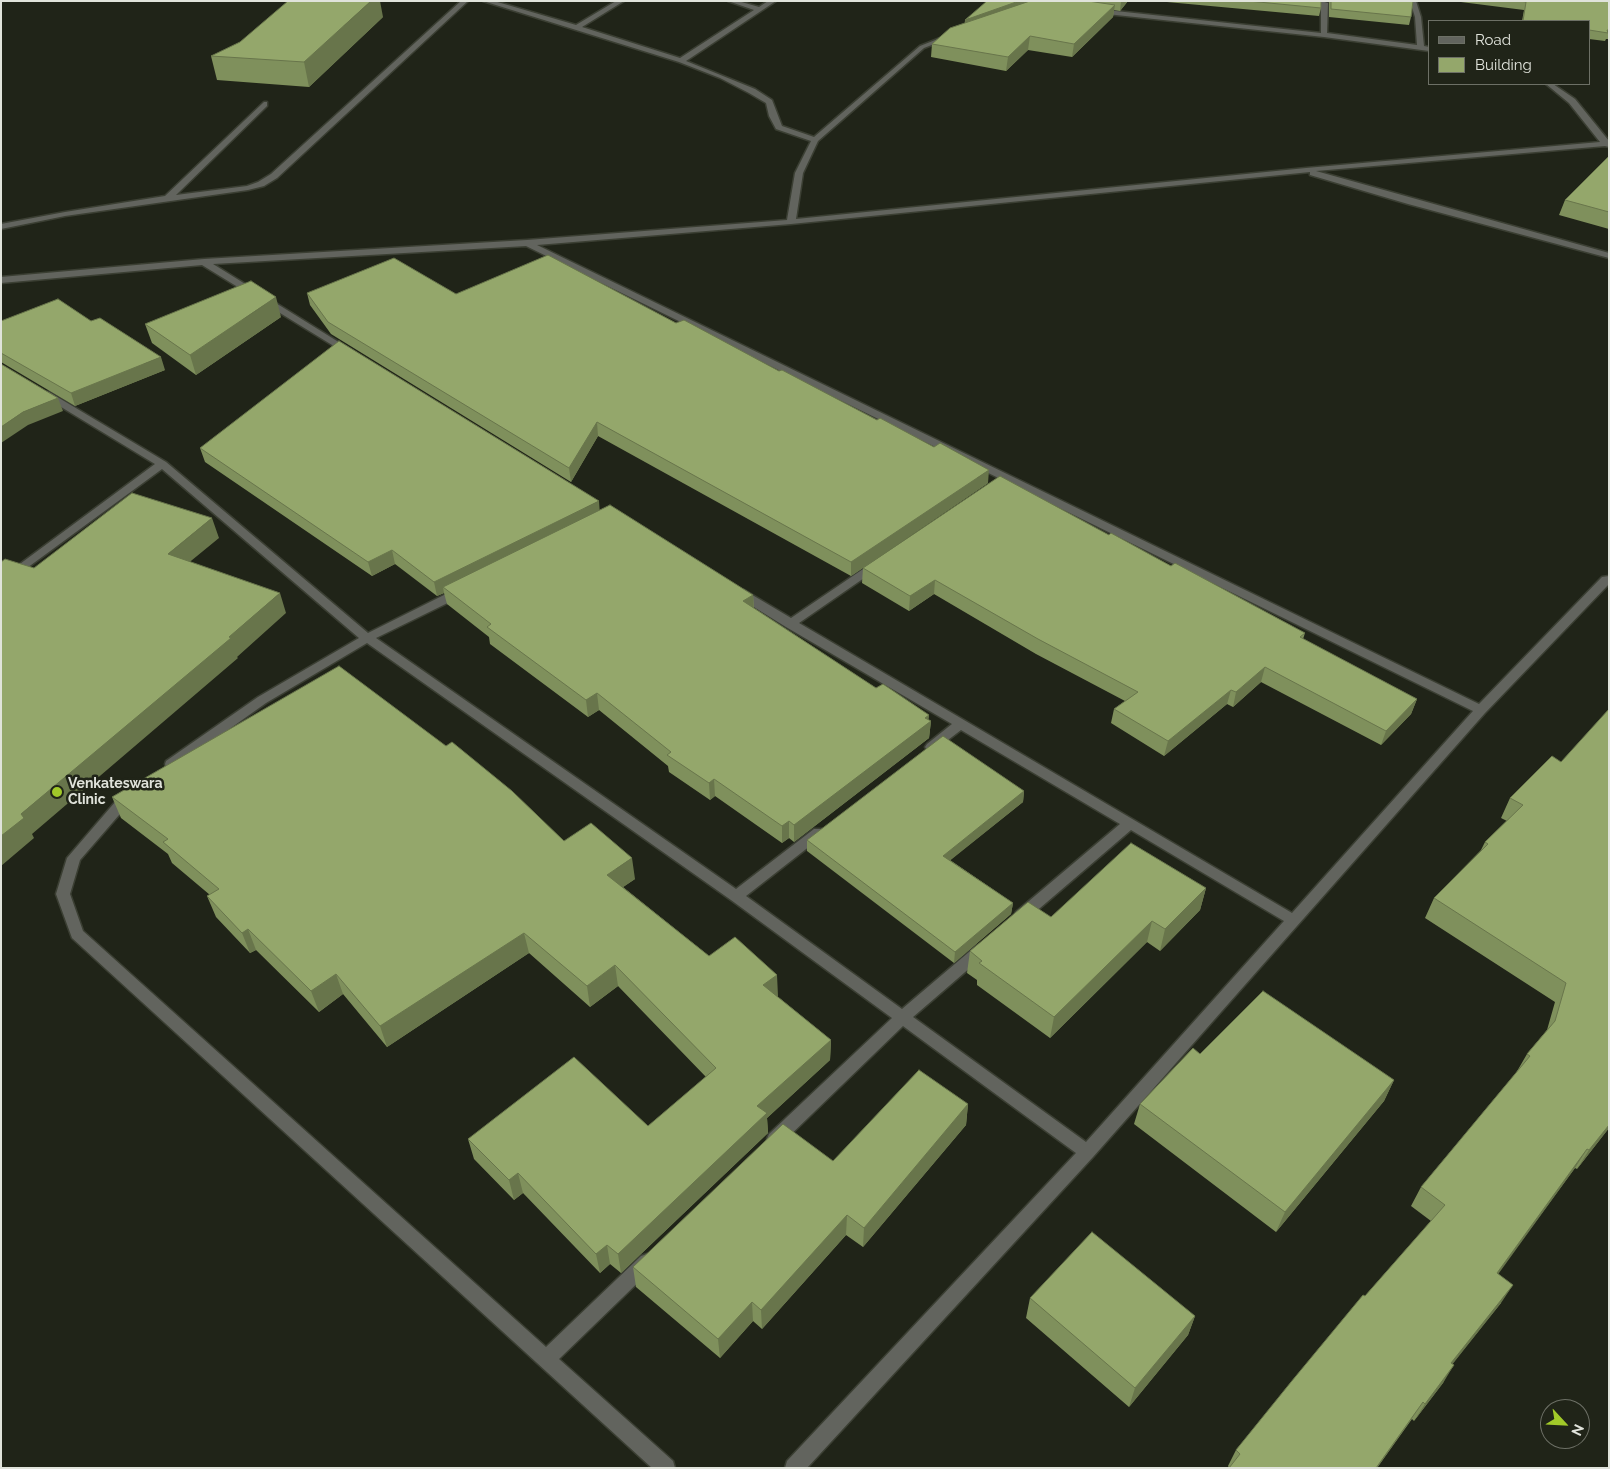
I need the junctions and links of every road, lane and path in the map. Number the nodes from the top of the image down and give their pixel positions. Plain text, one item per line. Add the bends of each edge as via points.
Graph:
1 (466, 1) edge
2 (486, 1) edge
3 (621, 1) edge
4 (731, 1) edge
5 (773, 1) edge
6 (1324, 1) edge
7 (1413, 1) edge
8 (760, 10) junction
9 (1092, 11) edge
10 (577, 28) junction
11 (956, 34) edge
12 (1324, 35) junction
13 (1425, 49) edge
14 (681, 61) junction
15 (1550, 85) edge
16 (264, 104) dead end
17 (815, 140) junction
18 (1607, 144) edge
19 (1306, 170) junction
20 (168, 198) junction
21 (791, 222) junction
22 (1, 226) edge
23 (527, 242) junction
24 (1609, 256) edge
25 (204, 262) junction
26 (1, 280) edge
27 (362, 361) edge
28 (35, 387) edge
29 (162, 464) junction
30 (886, 559) edge
31 (1608, 578) edge
32 (1, 584) edge
33 (472, 586) edge
34 (731, 588) edge
35 (790, 624) junction
36 (367, 638) junction
37 (1481, 710) junction
38 (960, 724) junction
39 (922, 754) edge
40 (161, 771) edge
41 (138, 788) edge
42 (1129, 824) junction
43 (829, 825) edge
44 (736, 896) junction
45 (1293, 920) junction
46 (1008, 927) edge
47 (993, 940) edge
48 (902, 1017) junction
49 (767, 1147) edge
50 (1087, 1152) junction
51 (660, 1250) edge
52 (546, 1359) junction
53 (666, 1468) edge
54 (794, 1468) edge

1 - 20 street via 274,176 248,188
2 - 10 street
3 - 10 street
4 - 8 street
5 - 8 street
6 - 12 street
7 - 13 street
8 - 14 street
9 - 12 street
10 - 14 street
11 - 17 street via 922,47
12 - 13 street
14 - 17 street via 752,91 769,102 779,128
15 - 18 street via 1572,101
16 - 20 street
17 - 21 street via 799,173
18 - 19 street
19 - 21 street
19 - 24 street
20 - 22 street
21 - 23 street
23 - 25 street
23 - 37 street via 1002,480
25 - 26 street
25 - 27 street
28 - 29 street
29 - 32 street
29 - 36 street
30 - 35 street
31 - 37 street
33 - 36 street
34 - 35 street
35 - 38 street
36 - 40 street via 262,700
36 - 44 street
37 - 45 street
38 - 39 street
38 - 42 street
41 - 52 street via 130,793 74,858 62,894 77,934
42 - 45 street
42 - 46 street
43 - 44 street
44 - 48 street
45 - 50 street
47 - 48 street
48 - 49 street
48 - 50 street
50 - 54 street
51 - 52 street
52 - 53 street

